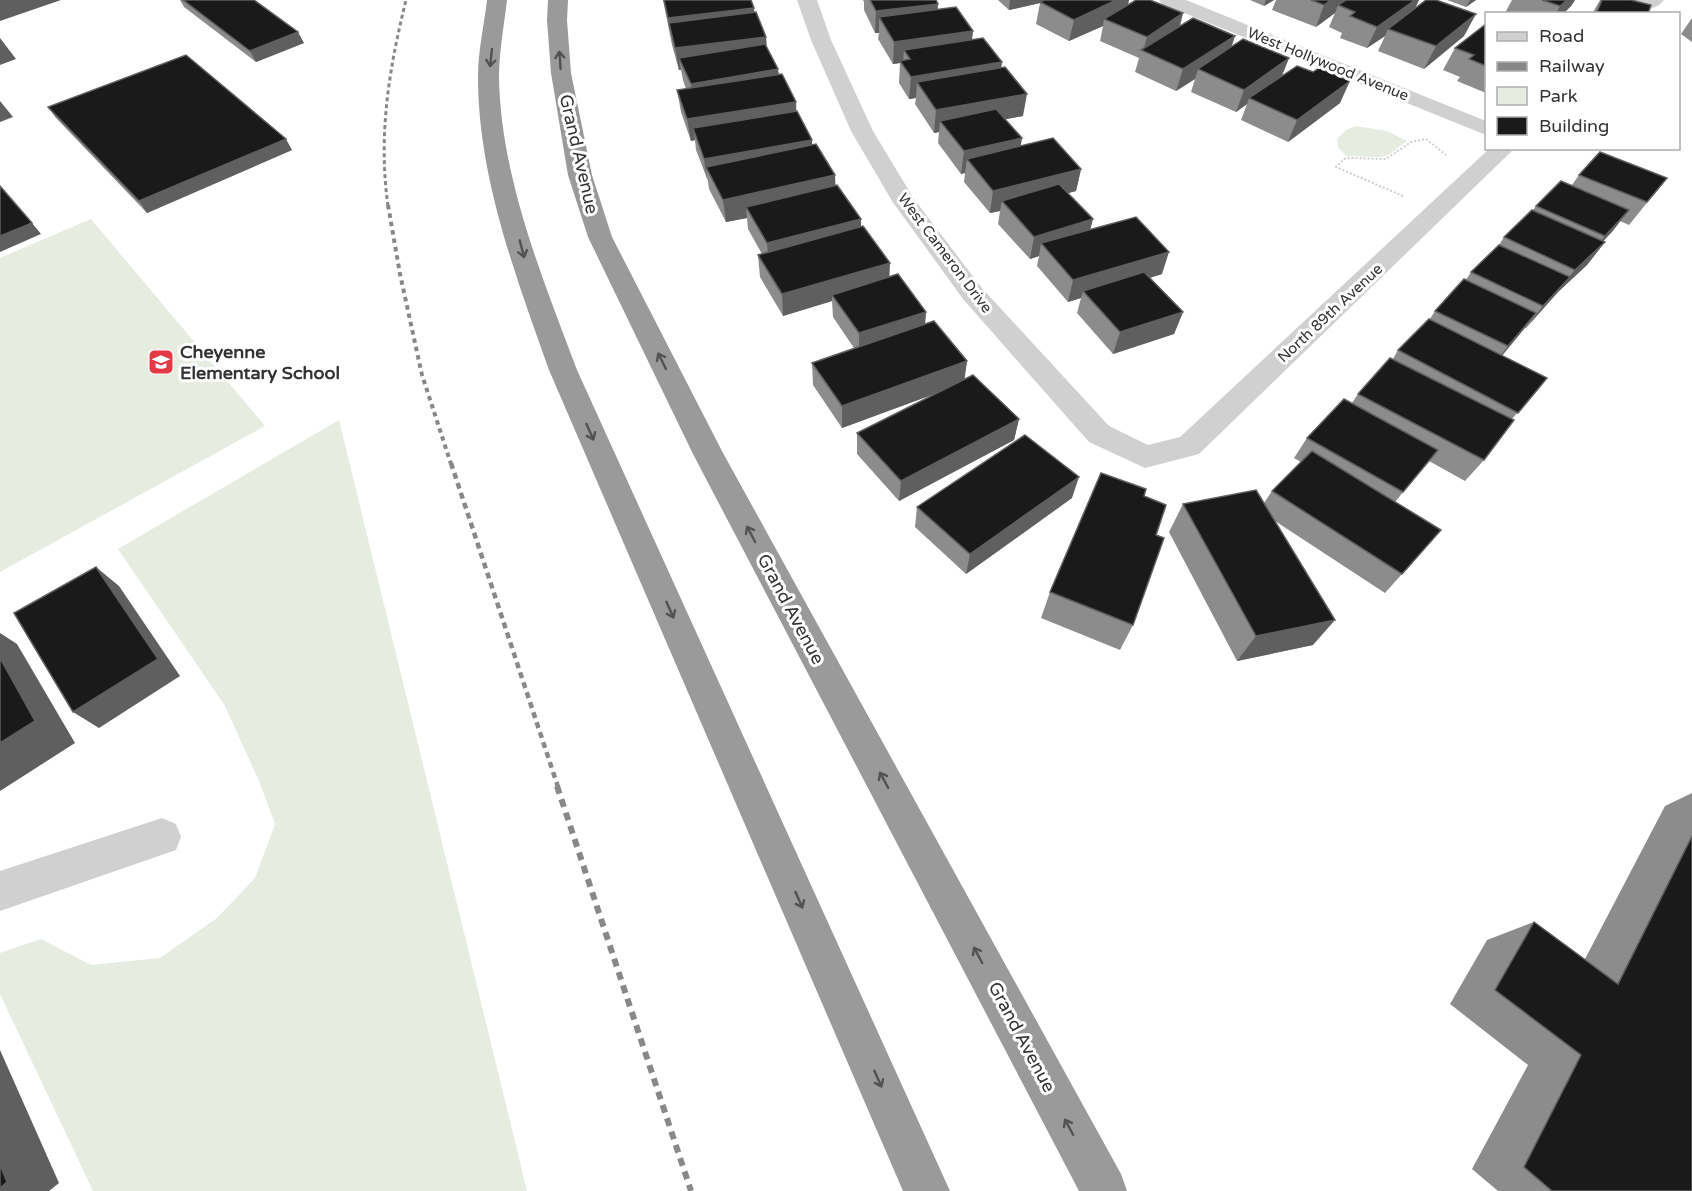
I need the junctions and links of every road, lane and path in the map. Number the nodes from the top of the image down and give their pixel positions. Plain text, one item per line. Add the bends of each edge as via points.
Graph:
1 (497, 0) edge
2 (558, 0) edge
3 (807, 0) edge
4 (1169, 0) edge
5 (1485, 129) edge
6 (1502, 150) edge
7 (1450, 157) dead end
8 (1411, 191) dead end
9 (1145, 457) joint
10 (162, 837) dead end
11 (0, 891) edge
12 (1093, 1187) edge
13 (927, 1191) edge

1 -> 13 highway via 489,84 495,137 531,285 563,370
12 -> 2 highway, Grand Avenue via 708,454 600,237 580,175 561,73
3 - 9 street, West Cameron Drive via 862,131 904,201 944,256 972,293 1099,434
4 - 5 street, West Hollywood Avenue
6 - 9 street, North 89th Avenue via 1189,446
7 - 8 path via 1426,139 1411,142 1386,159 1349,158 1336,167 1404,197
10 - 11 street

